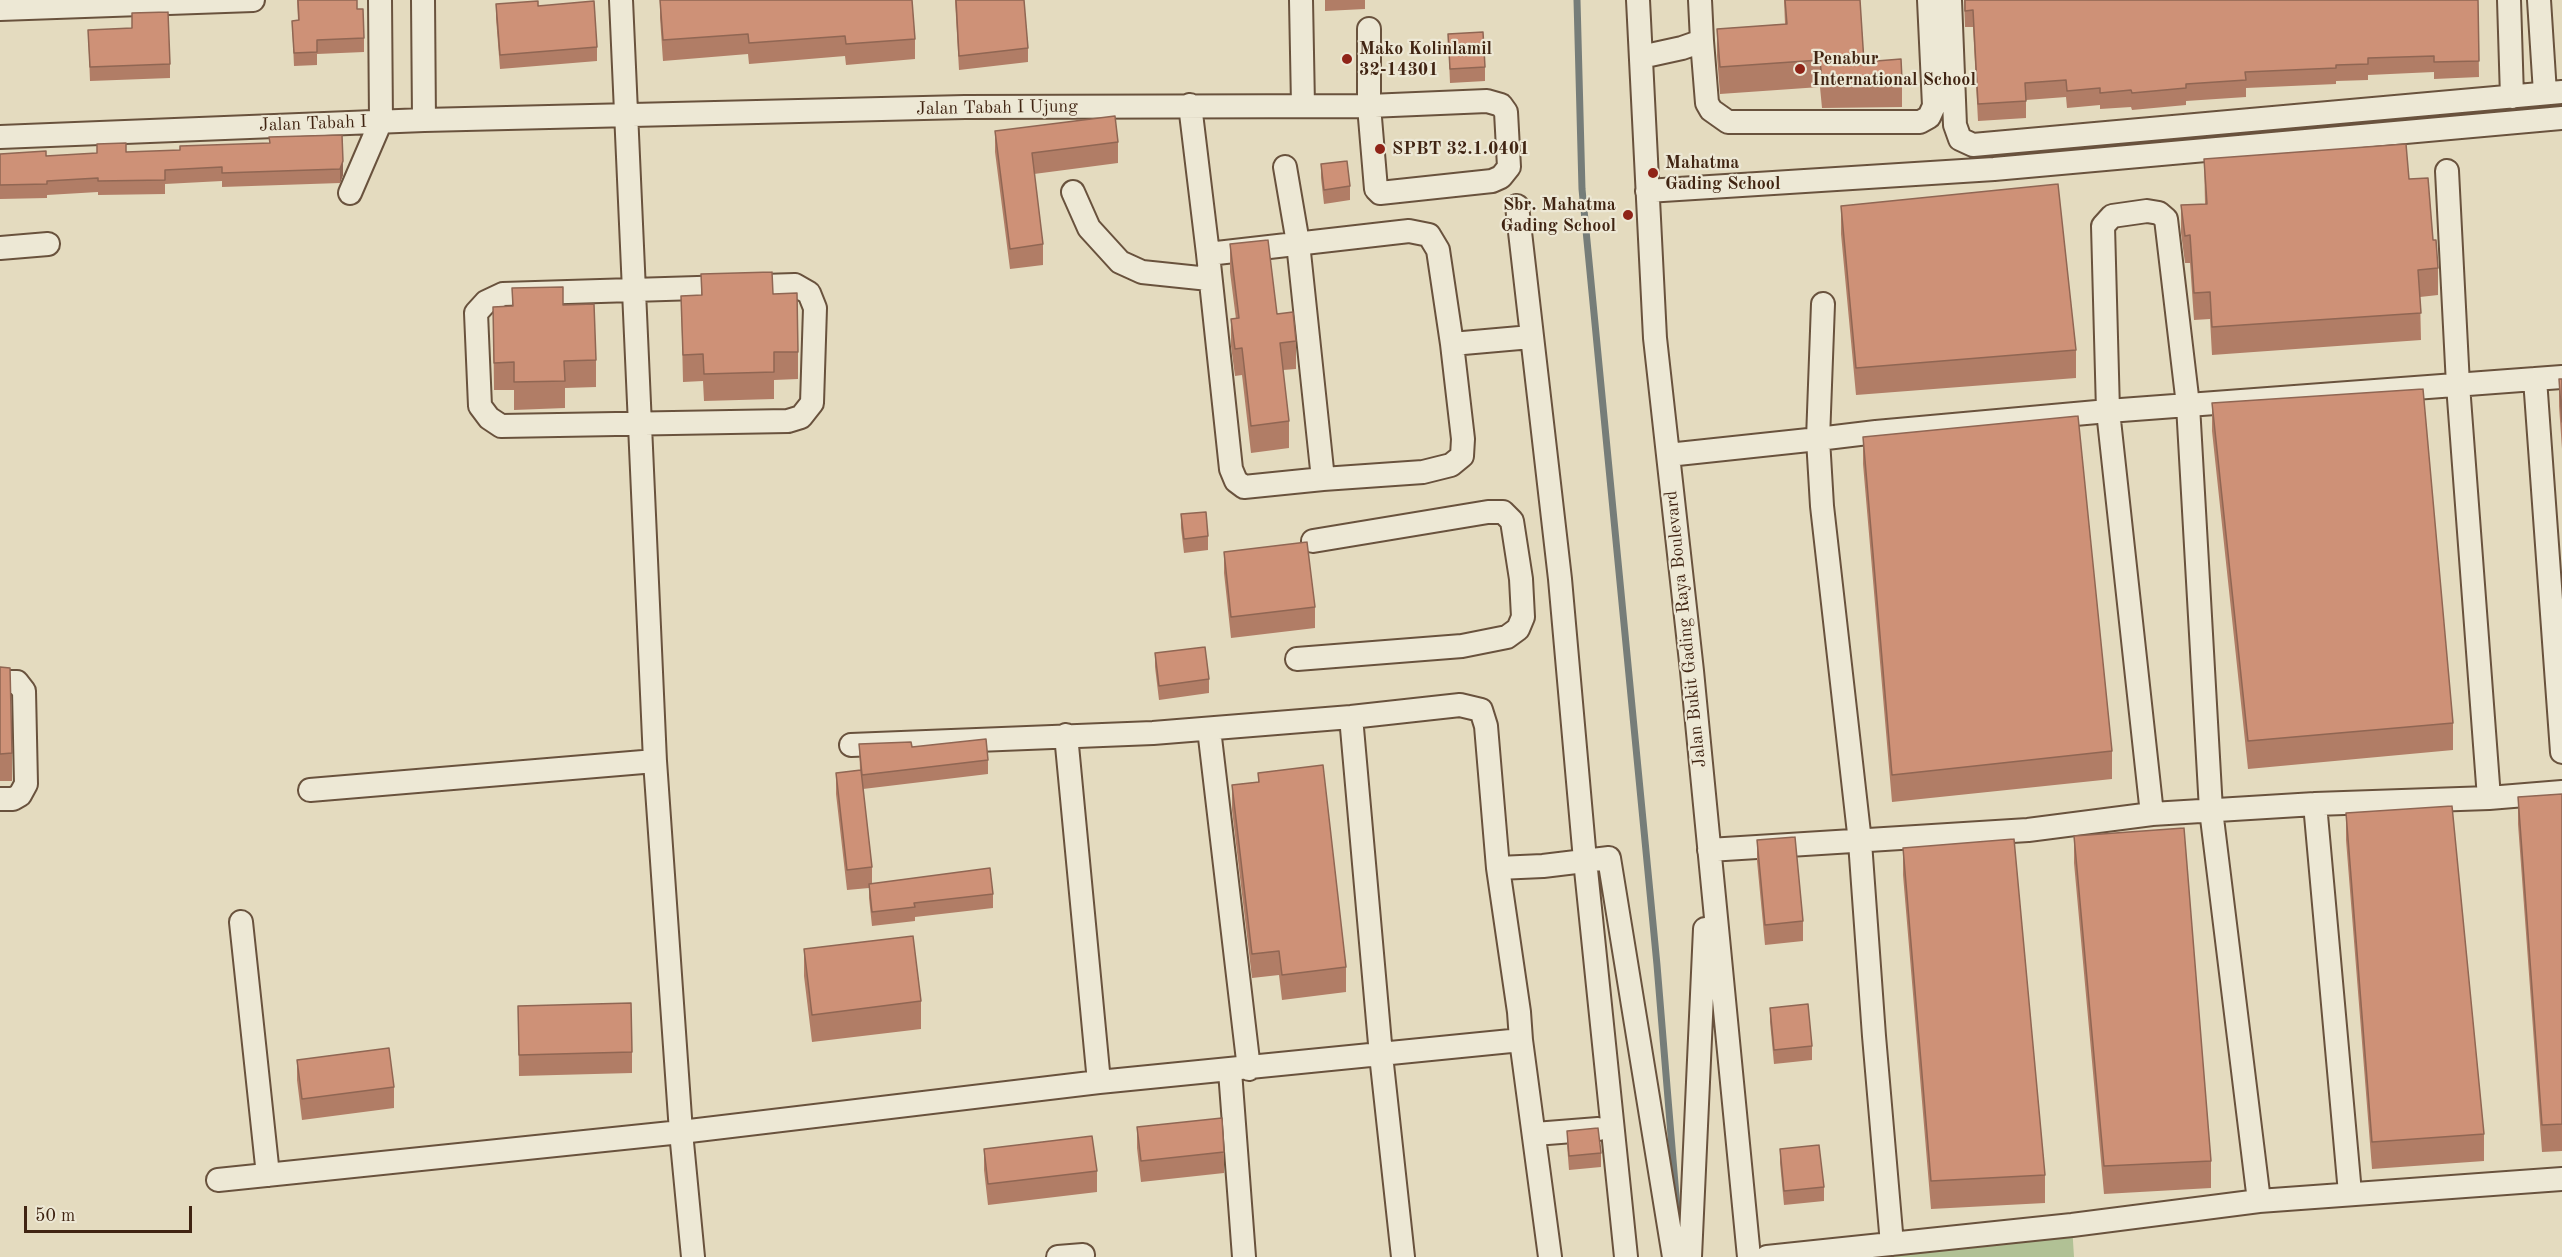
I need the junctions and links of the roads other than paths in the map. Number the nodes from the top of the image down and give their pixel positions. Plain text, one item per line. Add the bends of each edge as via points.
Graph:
1 (253, 0) edge
2 (380, 0) edge
3 (423, 0) edge
4 (621, 0) edge
5 (1300, 0) edge
6 (1638, 0) edge
7 (1700, 0) edge
8 (1929, 0) edge
9 (1950, 0) edge
10 (2508, 0) edge
11 (2539, 0) edge
12 (0, 9) edge
13 (1369, 29) dead end
14 (1702, 41) junction
15 (1641, 57) junction
16 (2554, 93) edge
17 (2512, 97) junction
18 (1190, 105) junction
19 (1304, 105) junction
20 (1369, 106) junction
21 (626, 116) junction
22 (2562, 118) edge
23 (424, 120) junction
24 (381, 121) junction
25 (0, 137) edge
26 (1285, 167) dead end
27 (2447, 171) dead end
28 (1647, 191) junction
29 (1073, 192) dead end
30 (350, 193) dead end
31 (1517, 206) dead end
32 (1298, 243) junction
33 (48, 244) dead end
34 (0, 249) edge
35 (1208, 254) junction
36 (1209, 279) junction
37 (633, 291) junction
38 (1823, 304) dead end
39 (1531, 337) junction
40 (1452, 344) junction
41 (2562, 377) edge
42 (2535, 379) junction
43 (2458, 385) junction
44 (2188, 405) junction
45 (2108, 411) junction
46 (639, 425) junction
47 (1818, 440) junction
48 (1668, 455) junction
49 (1323, 478) junction
50 (1312, 541) dead end
51 (1521, 579) junction
52 (1560, 579) junction
53 (1297, 659) dead end
54 (0, 682) edge
55 (1351, 717) junction
56 (1209, 729) junction
57 (1066, 735) junction
58 (851, 745) dead end
59 (2562, 752) edge
60 (655, 761) junction
61 (310, 790) dead end
62 (2562, 792) edge
63 (2489, 798) junction
64 (0, 799) edge
65 (2315, 804) junction
66 (2211, 810) junction
67 (2152, 814) junction
68 (1860, 842) junction
69 (1709, 850) junction
70 (1585, 860) junction
71 (1498, 868) junction
72 (241, 922) dead end
73 (1521, 1040) junction
74 (1381, 1055) junction
75 (1239, 1070) junction
76 (1099, 1082) junction
77 (1611, 1127) junction
78 (681, 1131) junction
79 (1534, 1134) junction
80 (268, 1175) junction
81 (2562, 1179) edge
82 (218, 1180) dead end
83 (2350, 1193) junction
84 (2259, 1201) junction
85 (1892, 1244) junction
86 (1083, 1255) dead end
87 (693, 1257) edge
88 (1058, 1257) edge
89 (1244, 1257) edge
90 (1403, 1257) edge
91 (1550, 1257) edge
92 (1626, 1257) edge
93 (1674, 1257) edge
94 (1690, 1257) edge
95 (1749, 1257) edge
96 (1767, 1257) edge

1 - 12 street
2 - 24 street
3 - 23 street
4 - 21 street
5 - 19 street
6 - 15 street, Jalan Bukit Gading Raya Boulevard
7 - 14 street
8 - 14 street via 1934,106 1929,117 1920,122 1728,122 1707,103
9 - 17 street via 1955,125 1960,139 1973,145
10 - 17 street
11 - 16 street
13 - 20 street
14 - 15 street
15 - 28 street, Jalan Bukit Gading Raya Boulevard
16 - 17 street
18 - 19 street, Jalan Tabah I Ujung
18 - 21 street, Jalan Tabah I Ujung
18 - 35 street
19 - 20 street, Jalan Tabah I Ujung
20 - 20 street, Jalan Tabah I Ujung via 1376,189 1380,193 1492,181 1509,167 1506,112 1501,105 1488,101
21 - 23 street, Jalan Tabah I
21 - 37 street
22 - 28 street via 1994,169
23 - 24 street, Jalan Tabah I
24 - 25 street, Jalan Tabah I
24 - 30 street
26 - 32 street
27 - 43 street
28 - 48 street, Jalan Bukit Gading Raya Boulevard via 1654,338
29 - 36 street via 1089,228 1120,262 1142,272
31 - 39 street
32 - 35 street
32 - 40 street via 1409,231 1429,235 1438,250
32 - 49 street
33 - 34 street
35 - 36 street
36 - 49 street via 1231,469 1236,481 1244,487
37 - 46 street
37 - 46 street via 502,294 486,302 476,313 480,406 501,426
37 - 46 street via 795,285 809,293 815,308 812,403 801,417 788,421
38 - 47 street
39 - 40 street
39 - 52 street
40 - 49 street via 1462,456 1451,465 1423,472
41 - 42 street
42 - 43 street
42 - 59 street
43 - 44 street
43 - 63 street
44 - 45 street
44 - 45 street via 2166,219 2160,213 2147,211 2112,216 2103,226
44 - 66 street
45 - 47 street
45 - 67 street
46 - 60 street
47 - 48 street
47 - 68 street
48 - 69 street, Jalan Bukit Gading Raya Boulevard
50 - 51 street via 1503,512 1512,521
51 - 52 street
51 - 53 street via 1523,617 1518,629 1507,637 1462,646
52 - 70 street
54 - 64 street via 17,681 24,691 26,773 23,791 13,799
55 - 56 street
55 - 71 street via 1460,705 1481,710 1486,726
55 - 74 street
56 - 57 street
56 - 75 street
57 - 58 street
57 - 76 street
60 - 61 street
60 - 78 street
62 - 63 street
63 - 65 street
65 - 66 street
65 - 83 street
66 - 67 street
66 - 84 street
67 - 68 street via 2028,830
68 - 69 street
68 - 85 street
69 - 94 street
69 - 95 street, Jalan Bukit Gading Raya Boulevard
70 - 71 street
70 - 77 street
70 - 93 street via 1610,858
71 - 73 street
72 - 80 street
73 - 74 street
73 - 79 street
74 - 75 street
74 - 90 street
75 - 76 street
75 - 89 street
76 - 78 street
77 - 79 street
77 - 92 street
78 - 80 street
78 - 87 street
79 - 91 street
80 - 82 street
81 - 83 street
83 - 84 street
84 - 85 street
85 - 96 street
86 - 88 street

